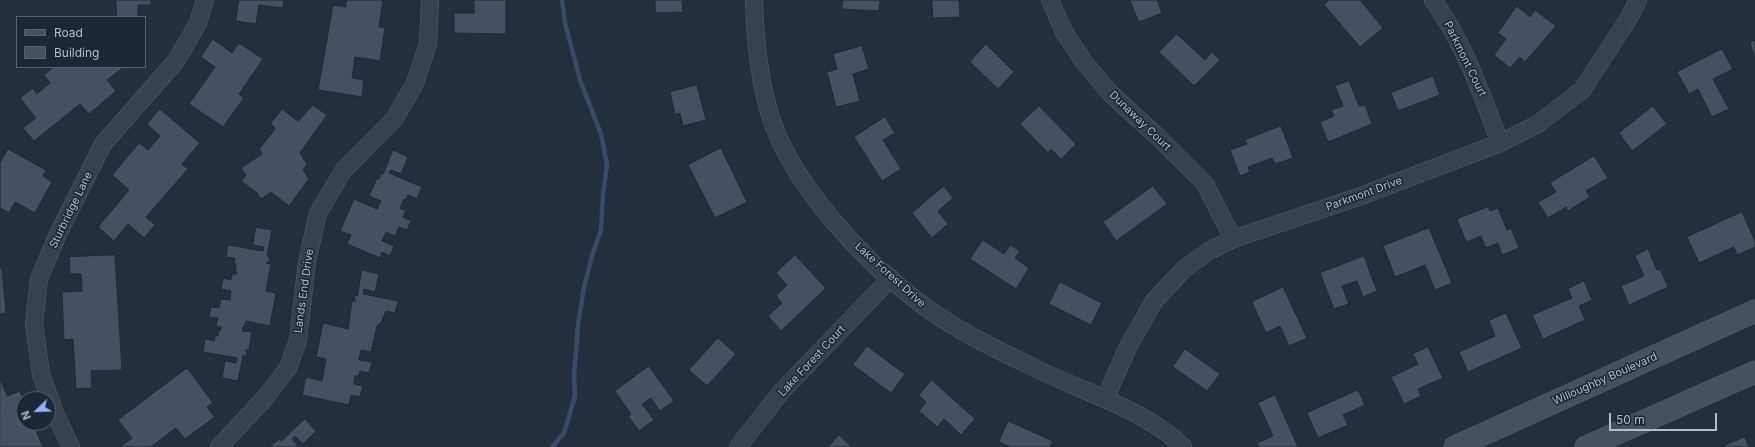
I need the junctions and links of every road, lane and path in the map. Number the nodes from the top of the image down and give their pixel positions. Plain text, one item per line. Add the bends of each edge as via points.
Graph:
1 (204, 0) edge
2 (430, 0) edge
3 (754, 0) edge
4 (1050, 0) edge
5 (1433, 0) edge
6 (1638, 0) edge
7 (1500, 143) junction
8 (1233, 239) junction
9 (891, 278) junction
10 (1755, 311) edge
11 (1755, 372) edge
12 (1105, 400) junction
13 (71, 447) edge
14 (219, 447) edge
15 (738, 447) edge
16 (1183, 447) edge
17 (1455, 447) edge
18 (1586, 447) edge

1 - 13 street, Sturbridge Lane via 198,23 176,61 103,144 58,234 39,279 34,325 41,374 56,416
2 - 14 street, Lands End Drive via 428,44 415,83 395,118 344,171 318,213 307,262 298,340 288,368 264,399
3 - 9 street, Lake Forest Drive via 755,39 762,82 772,119 789,156 811,193 855,244
4 - 8 street, Dunaway Court via 1064,32 1084,62 1110,93 1205,184
5 - 7 street, Parkmont Court via 1444,15 1479,86
6 - 7 street, Parkmont Drive via 1582,90 1538,124
7 - 8 street, Parkmont Drive via 1361,196
8 - 12 street, Parkmont Drive via 1209,251 1184,269 1154,301 1128,347
9 - 12 street, Lake Forest Drive via 916,300 985,344
9 - 15 street, Lake Forest Court via 781,392
10 - 17 street, Willoughby Boulevard
11 - 18 street
12 - 16 street, Lake Forest Drive via 1172,435

